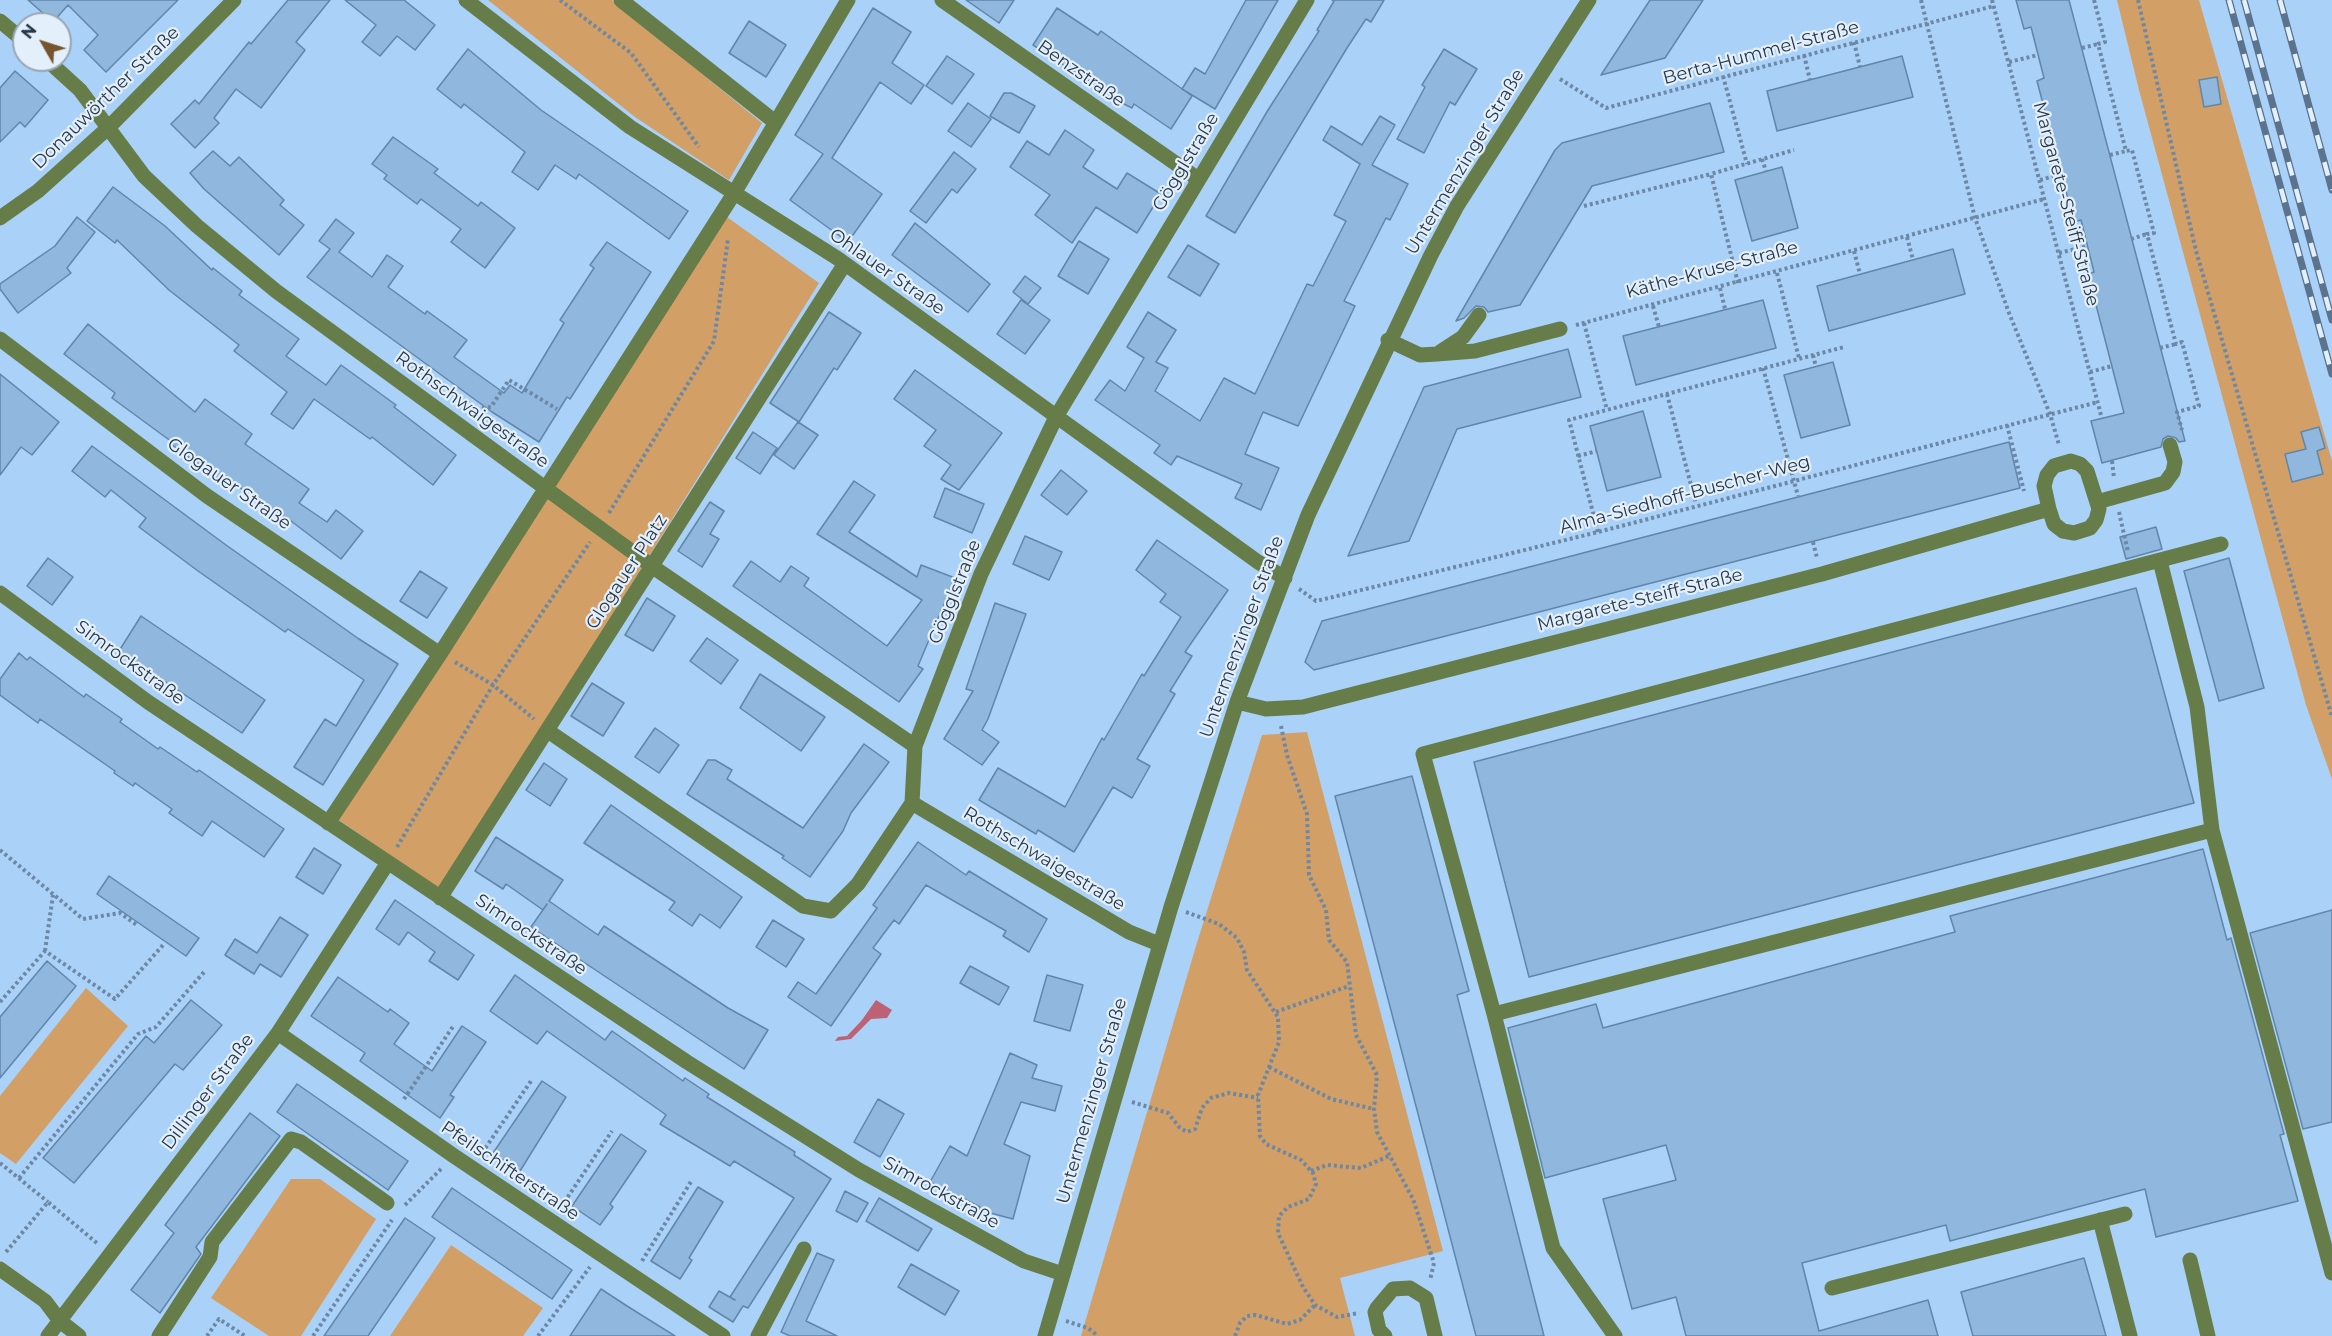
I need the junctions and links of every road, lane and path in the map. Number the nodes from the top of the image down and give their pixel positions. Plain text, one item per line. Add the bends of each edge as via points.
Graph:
1 (234, 0) edge
2 (466, 0) edge
3 (621, 0) edge
4 (848, 0) edge
5 (942, 0) edge
6 (1307, 0) edge
7 (1589, 0) edge
8 (1921, 0) edge
9 (1992, 0) edge
10 (2094, 0) edge
11 (2138, 0) edge
12 (1994, 6) junction
13 (0, 21) edge
14 (1928, 23) junction
15 (12, 31) edge
16 (1854, 42) junction
17 (2098, 44) junction
18 (2082, 48) dead end
19 (1804, 55) junction
20 (2038, 55) dead end
21 (2009, 62) junction
22 (1860, 67) dead end
23 (1544, 69) junction
24 (60, 72) edge
25 (1723, 76) junction
26 (1810, 80) dead end
27 (775, 122) junction
28 (109, 127) junction
29 (1794, 150) dead end
30 (2126, 151) junction
31 (2110, 155) dead end
32 (1762, 159) junction
33 (1747, 164) junction
34 (1766, 171) dead end
35 (1711, 174) junction
36 (2062, 174) dead end
37 (1198, 179) junction
38 (2040, 180) junction
39 (733, 195) junction
40 (2044, 199) junction
41 (1584, 206) dead end
42 (0, 218) edge
43 (1975, 218) junction
44 (2147, 234) junction
45 (1907, 237) junction
46 (2132, 238) dead end
47 (2087, 246) dead end
48 (1854, 251) junction
49 (2059, 253) junction
50 (1913, 260) dead end
51 (844, 265) junction
52 (1777, 273) junction
53 (1860, 274) dead end
54 (1738, 283) junction
55 (1720, 288) junction
56 (1653, 306) junction
57 (1725, 309) dead end
58 (1479, 315) dead end
59 (1584, 323) junction
60 (1659, 327) dead end
61 (1560, 329) joint
62 (0, 339) edge
63 (1389, 340) junction
64 (2176, 344) junction
65 (1844, 346) dead end
66 (2160, 348) dead end
67 (1437, 354) junction
68 (1813, 355) junction
69 (1799, 358) junction
70 (2112, 366) dead end
71 (1816, 367) dead end
72 (1763, 368) junction
73 (2090, 372) junction
74 (1667, 394) junction
75 (2098, 402) junction
76 (557, 409) dead end
77 (1607, 410) junction
78 (2050, 414) junction
79 (450, 417) junction
80 (1056, 417) junction
81 (2102, 418) dead end
82 (2007, 425) junction
83 (2183, 432) dead end
84 (2170, 445) dead end
85 (1597, 451) dead end
86 (1578, 456) junction
87 (2063, 463) junction
88 (1792, 480) junction
89 (545, 487) junction
90 (1798, 496) dead end
91 (2097, 502) junction
92 (1696, 504) junction
93 (2049, 509) junction
94 (2030, 514) junction
95 (1598, 532) junction
96 (2221, 544) dead end
97 (2160, 561) junction
98 (653, 567) junction
99 (1285, 578) junction
100 (0, 593) edge
101 (440, 654) junction
102 (1237, 702) junction
103 (1279, 709) junction
104 (2332, 717) edge
105 (548, 731) junction
106 (915, 746) junction
107 (912, 803) junction
108 (328, 823) junction
109 (2212, 830) junction
110 (0, 850) edge
111 (387, 864) junction
112 (53, 894) junction
113 (440, 898) junction
114 (1171, 907) junction
115 (137, 925) dead end
116 (164, 944) dead end
117 (1159, 944) junction
118 (45, 951) junction
119 (204, 972) dead end
120 (1349, 986) junction
121 (0, 1002) edge
122 (1276, 1012) junction
123 (1494, 1014) junction
124 (454, 1025) dead end
125 (278, 1034) junction
126 (1269, 1067) junction
127 (531, 1081) dead end
128 (1113, 1097) junction
129 (1257, 1098) junction
130 (1374, 1109) junction
131 (394, 1114) junction
132 (612, 1131) dead end
133 (454, 1156) junction
134 (1389, 1156) junction
135 (0, 1163) edge
136 (471, 1168) junction
137 (1311, 1171) junction
138 (19, 1178) junction
139 (692, 1180) dead end
140 (48, 1202) junction
141 (387, 1203) dead end
142 (2126, 1214) dead end
143 (2100, 1220) junction
144 (551, 1222) junction
145 (804, 1249) dead end
146 (110, 1254) junction
147 (599, 1255) junction
148 (0, 1260) edge
149 (2190, 1260) dead end
150 (0, 1269) edge
151 (2332, 1273) edge
152 (1063, 1274) junction
153 (632, 1276) junction
154 (1832, 1288) dead end
155 (1426, 1298) junction
156 (1315, 1305) junction
157 (1377, 1308) junction
158 (1051, 1317) junction
159 (60, 1321) junction
160 (48, 1336) edge
161 (79, 1336) edge
162 (159, 1336) edge
163 (207, 1336) edge
164 (245, 1336) edge
165 (313, 1336) edge
166 (538, 1336) edge
167 (723, 1336) edge
168 (758, 1336) edge
169 (1045, 1336) edge
170 (1098, 1336) edge
171 (1235, 1336) edge
172 (1385, 1336) edge
173 (1435, 1336) edge
174 (1615, 1336) edge
175 (2130, 1336) edge
176 (2208, 1336) edge

1 - 28 street, Donauwörther Straße
2 - 39 street, Ohlauer Straße via 630,127
3 - 27 street
4 - 27 street
5 - 37 street, Benzstraße
6 - 37 street, Gögglstraße
7 - 23 street, Untermenzinger Straße
8 - 14 path
9 - 12 path, Margarete-Steiff-Straße
10 - 17 path via 2104,42
11 - 104 path via 2196,251
12 - 14 path, Berta-Hummel-Straße
12 - 21 path, Margarete-Steiff-Straße
13 - 15 street
14 - 16 path, Berta-Hummel-Straße
14 - 43 path
16 - 19 path, Berta-Hummel-Straße
16 - 22 path
17 - 18 path
17 - 30 path
19 - 25 path, Berta-Hummel-Straße
19 - 26 path
20 - 21 path
21 - 38 path, Margarete-Steiff-Straße
23 - 25 path, Berta-Hummel-Straße via 1606,108
23 - 63 street, Untermenzinger Straße via 1457,206
24 - 28 street, Rothschwaigestraße
25 - 33 path
27 - 39 street
28 - 42 street, Donauwörther Straße via 38,191
28 - 79 street, Rothschwaigestraße via 144,176 196,226 276,291
29 - 32 path
30 - 31 path
30 - 44 path via 2132,150 2154,233
32 - 33 path
32 - 34 path
33 - 35 path
35 - 41 path
35 - 54 path
36 - 38 path
37 - 80 street, Gögglstraße
38 - 40 path, Margarete-Steiff-Straße
39 - 51 street, Ohlauer Straße
39 - 89 street
40 - 43 path, Käthe-Kruse-Straße
40 - 49 path, Margarete-Steiff-Straße
43 - 45 path, Käthe-Kruse-Straße
43 - 78 path
44 - 46 path
44 - 64 path
45 - 48 path, Käthe-Kruse-Straße
45 - 50 path
47 - 49 path
48 - 52 path, Käthe-Kruse-Straße
48 - 53 path
49 - 73 path, Margarete-Steiff-Straße
51 - 80 street, Ohlauer Straße
51 - 98 street, Glogauer Platz
52 - 54 path, Käthe-Kruse-Straße
52 - 69 path
54 - 55 path, Käthe-Kruse-Straße
55 - 56 path, Käthe-Kruse-Straße
55 - 57 path
56 - 59 path, Käthe-Kruse-Straße
56 - 60 path
58 - 67 street via 1463,337
59 - 61 path, Käthe-Kruse-Straße
59 - 77 path
61 - 67 street via 1475,351
62 - 101 street, Glogauer Straße via 207,496
63 - 67 street via 1420,355
63 - 99 street, Untermenzinger Straße via 1308,515
64 - 66 path
64 - 83 path via 2182,342 2199,406 2178,412
65 - 68 path
68 - 69 path
68 - 71 path
69 - 72 path
70 - 73 path
72 - 74 path
72 - 88 path
73 - 75 path, Margarete-Steiff-Straße
74 - 77 path
74 - 92 path
75 - 78 path, Alma-Siedhoff-Buscher-Weg
75 - 81 path, Margarete-Steiff-Straße
76 - 79 path via 509,380 491,407 466,410
77 - 86 path via 1569,420
78 - 82 path, Alma-Siedhoff-Buscher-Weg
78 - 87 path
79 - 89 street, Rothschwaigestraße
80 - 99 street, Ohlauer Straße
80 - 106 street, Gögglstraße via 981,574
82 - 88 path, Alma-Siedhoff-Buscher-Weg
82 - 94 path
84 - 91 street via 2175,462 2165,483
85 - 86 path
86 - 95 path
87 - 91 street via 2071,461 2087,471
87 - 93 street via 2047,475 2044,486
88 - 90 path
88 - 92 path, Alma-Siedhoff-Buscher-Weg
89 - 98 street, Rothschwaigestraße
89 - 101 street
91 - 93 street via 2099,509 2090,528 2074,532 2063,531 2054,524
92 - 95 path, Alma-Siedhoff-Buscher-Weg
93 - 94 street, Margarete-Steiff-Straße
94 - 103 street, Margarete-Steiff-Straße via 1822,574 1303,707
95 - 99 path, Alma-Siedhoff-Buscher-Weg via 1316,601
96 - 97 street
97 - 109 street via 2197,707
97 - 123 street via 1423,754
98 - 105 street, Glogauer Platz
98 - 106 street, Rothschwaigestraße
99 - 102 street, Untermenzinger Straße
100 - 108 street, Simrockstraße via 148,702
101 - 105 path via 493,685
101 - 108 street
102 - 103 street, Margarete-Steiff-Straße
102 - 114 street, Untermenzinger Straße
103 - 120 path via 1287,755 1306,814 1309,875 1326,910 1329,940 1347,962
105 - 107 street via 803,906 831,911 858,884
105 - 113 street, Glogauer Platz
106 - 107 street, Gögglstraße
107 - 117 street, Rothschwaigestraße via 1129,932
108 - 111 street, Simrockstraße
109 - 123 street
109 - 151 street
110 - 112 path
111 - 113 street, Simrockstraße
111 - 125 street, Dillinger Straße
112 - 115 path via 83,919 120,913
112 - 118 path
113 - 152 street, Simrockstraße via 687,1062 859,1170 1024,1261
114 - 117 street, Untermenzinger Straße
114 - 122 path via 1232,933 1242,947 1247,970
116 - 118 path via 116,999
117 - 128 street, Untermenzinger Straße
118 - 121 path
119 - 138 path via 156,1027 138,1034
120 - 122 path
120 - 130 path via 1356,1035 1378,1080
122 - 126 path via 1281,1032
123 - 174 street via 1553,1248
124 - 131 path
125 - 131 street, Pfeilschifterstraße
125 - 146 street, Dillinger Straße
126 - 129 path
126 - 130 path via 1331,1099
127 - 136 path
128 - 129 path via 1163,1110 1187,1132 1195,1129 1202,1108 1211,1098 1229,1093
128 - 152 street, Untermenzinger Straße
129 - 137 path via 1262,1140 1301,1160
130 - 134 path via 1377,1132
131 - 133 street, Pfeilschifterstraße
132 - 144 path
133 - 136 street, Pfeilschifterstraße
133 - 165 path via 398,1211
134 - 137 path via 1366,1167 1327,1165
134 - 155 path via 1413,1199 1434,1263
135 - 138 path
136 - 144 street, Pfeilschifterstraße
137 - 156 path via 1316,1184 1313,1195 1283,1212 1276,1228
138 - 140 path
139 - 153 path
140 - 146 path
140 - 148 path
141 - 162 street via 301,1142 291,1139 212,1242 210,1257
142 - 143 street
143 - 154 street
143 - 175 street
144 - 147 street, Pfeilschifterstraße
145 - 168 street
146 - 159 street, Dillinger Straße
147 - 153 street, Pfeilschifterstraße
147 - 166 path
149 - 176 street
150 - 159 street via 45,1300
152 - 158 street, Untermenzinger Straße
153 - 167 street, Pfeilschifterstraße
155 - 157 street via 1410,1288 1393,1289
155 - 173 street
156 - 157 path via 1337,1317
156 - 171 path via 1300,1320 1287,1324 1247,1316
157 - 172 street via 1379,1330
158 - 169 street, Untermenzinger Straße
158 - 170 path via 1088,1328
159 - 160 street, Dillinger Straße
159 - 161 street
163 - 164 path via 219,1319

